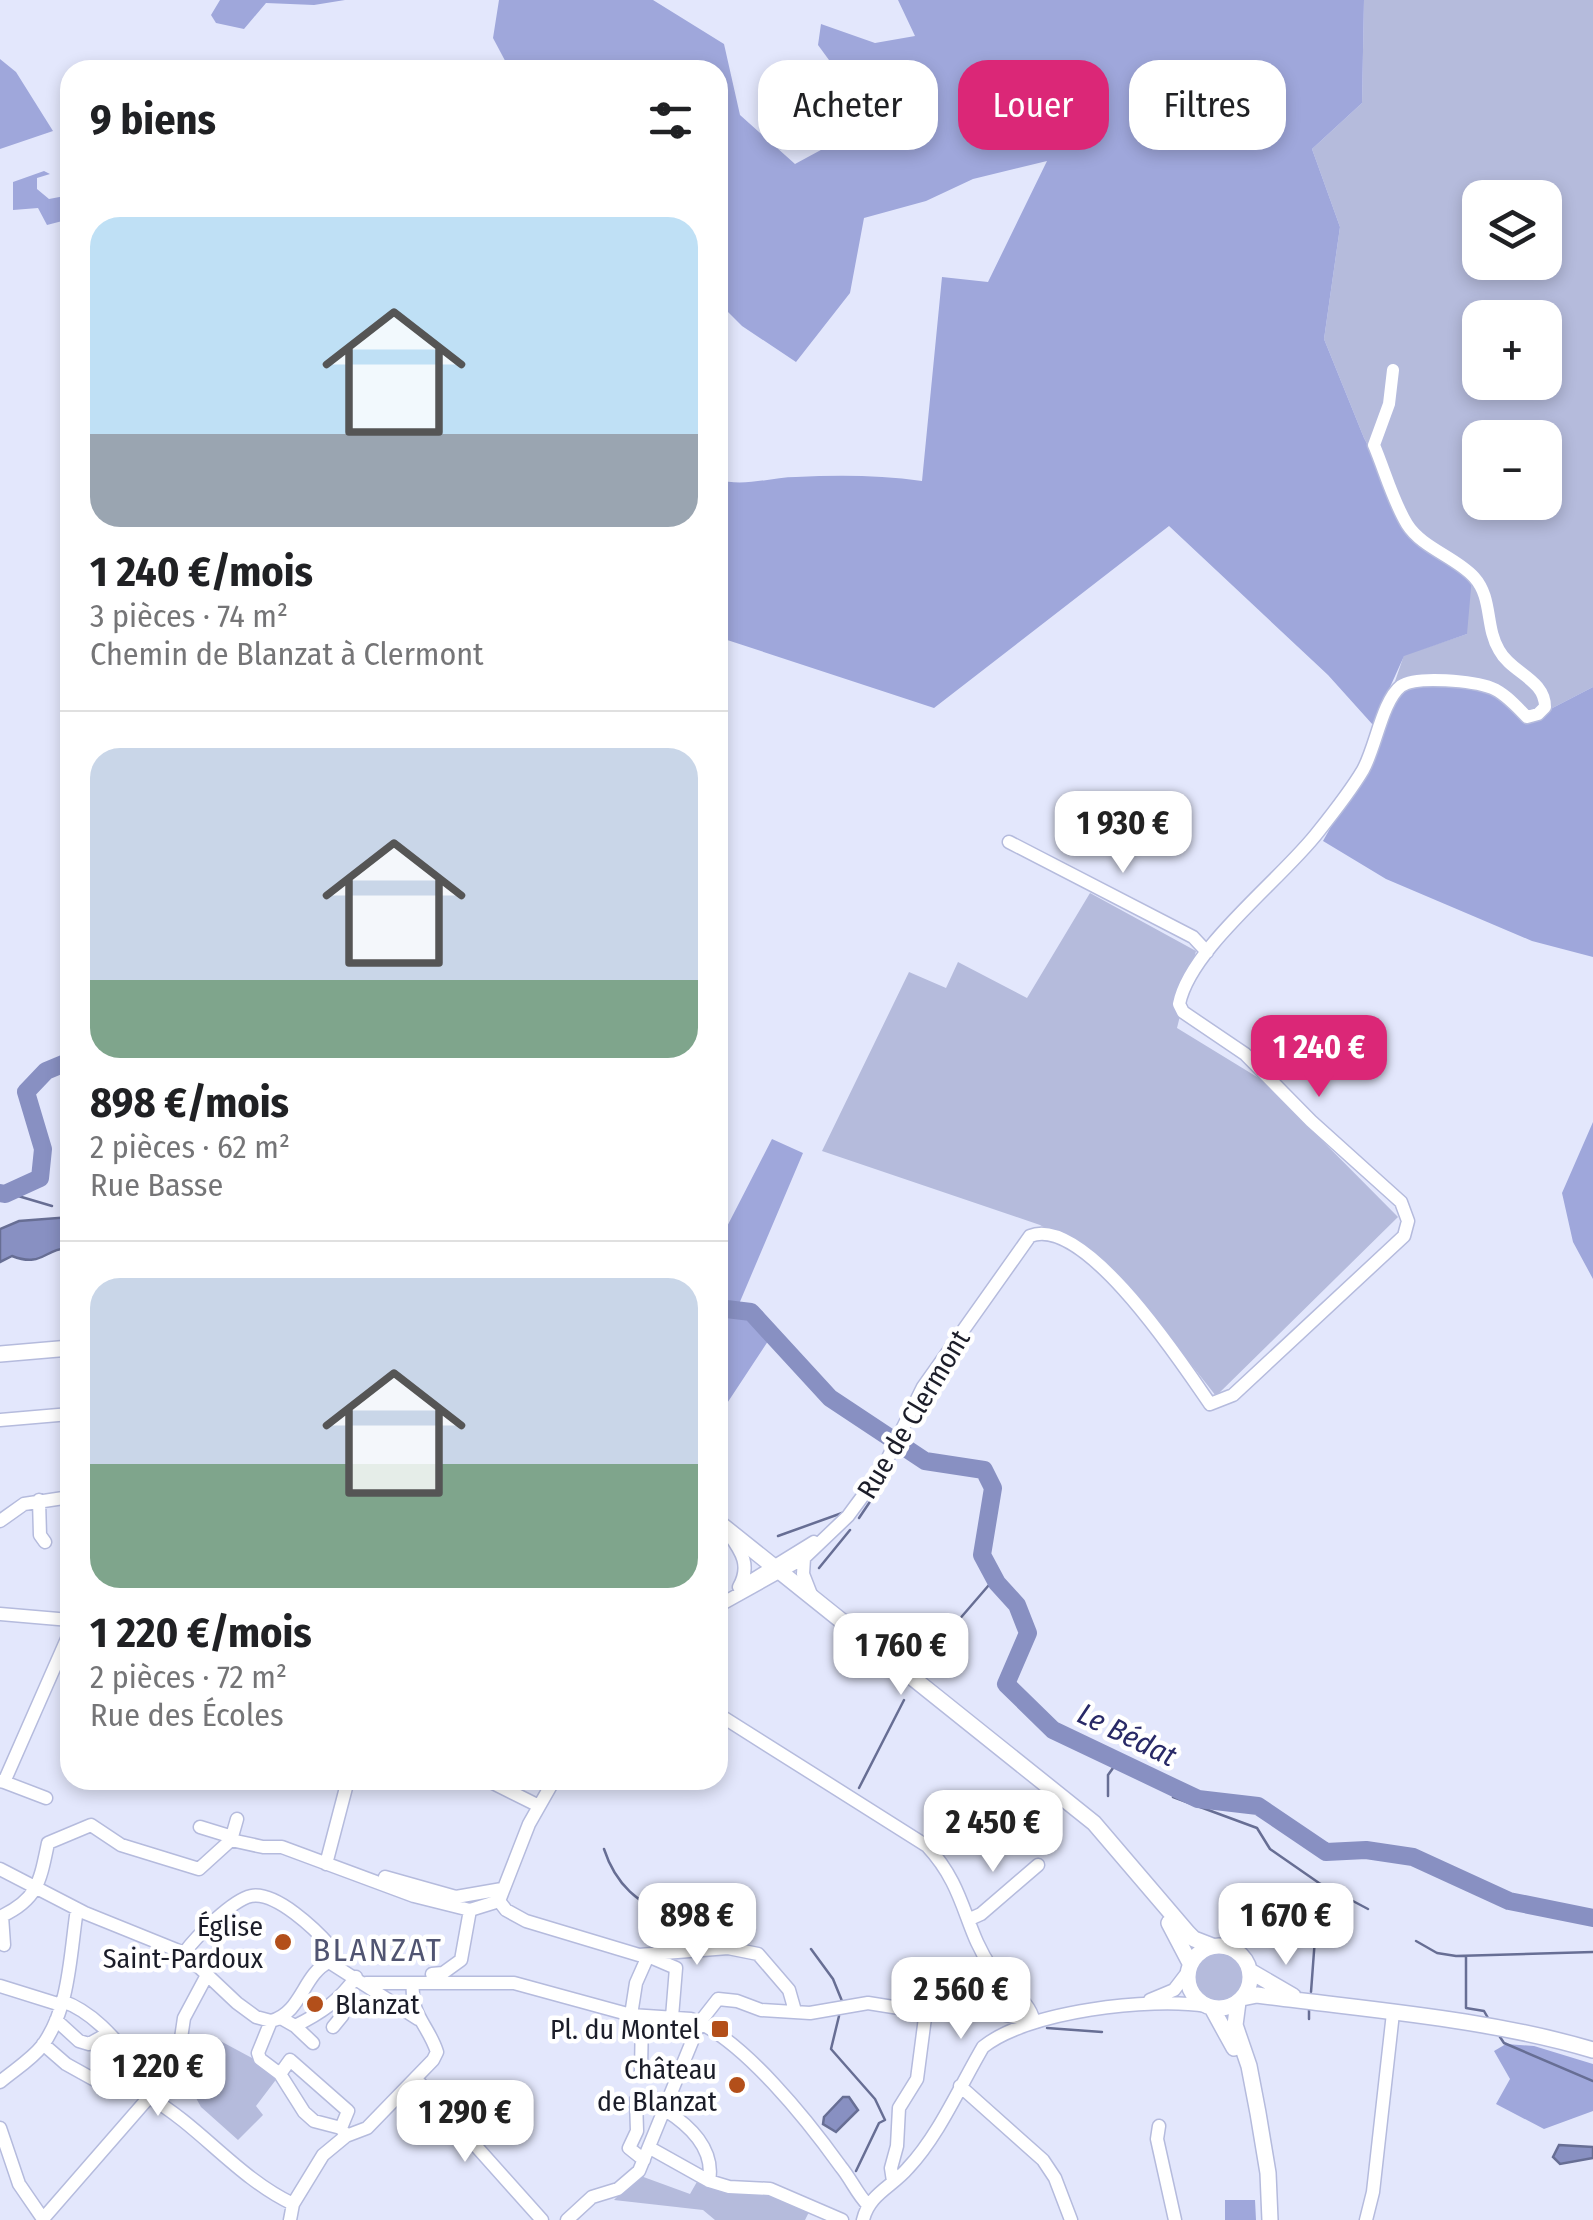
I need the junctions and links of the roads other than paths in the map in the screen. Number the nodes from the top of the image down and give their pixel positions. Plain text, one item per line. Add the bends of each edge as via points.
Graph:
1 (1393, 370) dead end
2 (1009, 842) dead end
3 (1207, 952) junction
4 (60, 1349) edge
5 (0, 1354) edge
6 (60, 1415) edge
7 (0, 1420) edge
8 (60, 1498) edge
9 (39, 1500) junction
10 (0, 1521) edge
11 (728, 1531) edge
12 (834, 1531) junction
13 (728, 1536) edge
14 (45, 1542) dead end
15 (804, 1558) junction
16 (776, 1570) junction
17 (728, 1598) edge
18 (813, 1599) junction
19 (0, 1614) edge
20 (60, 1619) edge
21 (60, 1654) edge
22 (728, 1720) edge
23 (2, 1781) edge
24 (1049, 1788) junction
25 (345, 1790) edge
26 (507, 1790) edge
27 (548, 1790) edge
28 (46, 1798) dead end
29 (539, 1806) junction
30 (237, 1819) dead end
31 (200, 1827) dead end
32 (231, 1840) junction
33 (326, 1864) junction
34 (1038, 1864) dead end
35 (0, 1869) edge
36 (368, 1879) junction
37 (37, 1889) junction
38 (500, 1896) junction
39 (77, 1909) junction
40 (470, 1910) junction
41 (970, 1919) junction
42 (4, 1946) dead end
43 (1212, 1946) junction
44 (184, 1954) junction
45 (648, 1956) junction
46 (329, 1962) junction
47 (1189, 1968) junction
48 (1250, 1972) junction
49 (206, 1975) junction
50 (361, 1980) junction
51 (414, 1983) junction
52 (0, 1986) edge
53 (1240, 2000) junction
54 (1302, 2000) junction
55 (337, 2001) junction
56 (61, 2003) junction
57 (1141, 2004) junction
58 (1210, 2007) junction
59 (926, 2010) junction
60 (795, 2011) junction
61 (1393, 2013) junction
62 (637, 2016) junction
63 (672, 2017) junction
64 (418, 2018) junction
65 (276, 2019) junction
66 (56, 2020) junction
67 (700, 2022) junction
68 (1034, 2022) junction
69 (295, 2026) junction
70 (334, 2027) dead end
71 (108, 2034) junction
72 (313, 2043) dead end
73 (43, 2044) junction
74 (1593, 2050) edge
75 (130, 2055) junction
76 (641, 2071) dead end
77 (280, 2074) junction
78 (416, 2080) junction
79 (0, 2082) edge
80 (960, 2086) junction
81 (153, 2092) junction
82 (667, 2104) junction
83 (1258, 2112) junction
84 (1158, 2126) dead end
85 (0, 2128) edge
86 (638, 2130) junction
87 (344, 2132) junction
88 (649, 2149) junction
89 (709, 2181) junction
90 (893, 2182) junction
91 (293, 2204) junction
92 (868, 2206) junction
93 (42, 2220) edge
94 (290, 2220) edge
95 (542, 2220) edge
96 (567, 2220) edge
97 (842, 2220) edge
98 (863, 2220) edge
99 (1071, 2220) edge
100 (1175, 2220) edge
101 (1270, 2220) edge
102 (1366, 2220) edge

1 - 3 street via 1374,445 1408,527 1473,576 1485,592 1499,651 1538,686 1545,708 1527,718 1495,688 1471,683 1417,680 1401,686 1347,794
2 - 3 street via 1193,938
3 - 12 street, Rue de Clermont via 1180,995 1183,1012 1245,1054 1400,1202 1408,1221 1404,1236 1217,1404 1210,1404 1115,1280 1070,1242 1041,1231 1030,1236 923,1387 893,1449
4 - 5 main road
6 - 7 street
8 - 9 street
9 - 10 street
9 - 14 street
11 - 16 main road
12 - 15 street, Rue de Clermont
12 - 16 street
13 - 17 street via 747,1574
15 - 16 street, Rue de Clermont
15 - 18 street
16 - 17 street
16 - 18 main road
18 - 24 main road
19 - 20 street
21 - 23 street
22 - 41 street via 928,1846 952,1877
23 - 28 street
24 - 43 main road via 1112,1840 1194,1939
24 - 47 main road via 1166,1917
25 - 33 street
26 - 29 street
27 - 29 street
29 - 38 street
30 - 32 street
31 - 32 street
32 - 33 street via 295,1850
32 - 37 street via 199,1869 121,1845 91,1825 48,1844
33 - 36 street
34 - 41 street
35 - 37 street
36 - 38 street via 384,1876 456,1897
36 - 40 street
37 - 39 street
37 - 42 street via 2,1916
38 - 40 street
38 - 45 street via 506,1910 526,1921
39 - 44 street
39 - 56 street
40 - 51 street via 461,1960
41 - 68 street via 986,1962 1031,2008
43 - 47 main road
43 - 48 main road via 1233,1949
44 - 46 street via 252,1896 298,1914 331,1947
44 - 49 street
45 - 60 street via 728,1948 758,1954 789,1990
45 - 62 street via 636,1982
45 - 63 street via 676,1968
46 - 50 street
46 - 65 street
47 - 57 street via 1174,1990
47 - 58 main road via 1190,1990
48 - 53 main road
48 - 54 main road
49 - 65 street via 247,2010
49 - 81 street via 184,2018 177,2065
50 - 51 street
50 - 55 street
50 - 64 street
51 - 62 street via 514,1983
51 - 64 street
52 - 56 street
53 - 54 main road
53 - 58 main road
53 - 83 main road via 1235,2025
54 - 61 main road
55 - 69 street
55 - 70 street via 342,2016
56 - 66 street
56 - 71 street via 80,2009
57 - 58 street
57 - 68 street
58 - 83 main road via 1244,2068
59 - 60 street via 868,2002 821,2013
59 - 68 street via 958,2004
59 - 90 street via 921,2066 898,2114
60 - 67 street via 718,1999
61 - 74 main road
61 - 102 street
62 - 63 street
62 - 76 street
63 - 67 street
64 - 78 street via 437,2052
65 - 69 street
65 - 77 street via 258,2056
66 - 71 street via 88,2044
66 - 73 street
67 - 82 street
67 - 92 street via 766,2077
68 - 80 street via 983,2047
69 - 72 street
71 - 75 street
73 - 75 street via 102,2084
73 - 79 street
75 - 81 street
77 - 87 street via 304,2112
77 - 87 street via 290,2060 348,2111
78 - 87 street via 367,2128
78 - 95 street
80 - 90 street via 920,2153
80 - 99 street via 1043,2160
81 - 91 street via 221,2155
81 - 93 street
82 - 86 street via 636,2100
82 - 88 street
82 - 89 street via 698,2137
83 - 101 main road
84 - 100 street
85 - 93 street via 19,2184
86 - 88 street
86 - 88 street via 629,2148
87 - 91 street via 316,2162
88 - 89 street
88 - 96 street via 640,2171 625,2184 592,2197
89 - 97 street via 770,2189
90 - 92 street
91 - 94 street
92 - 98 street

